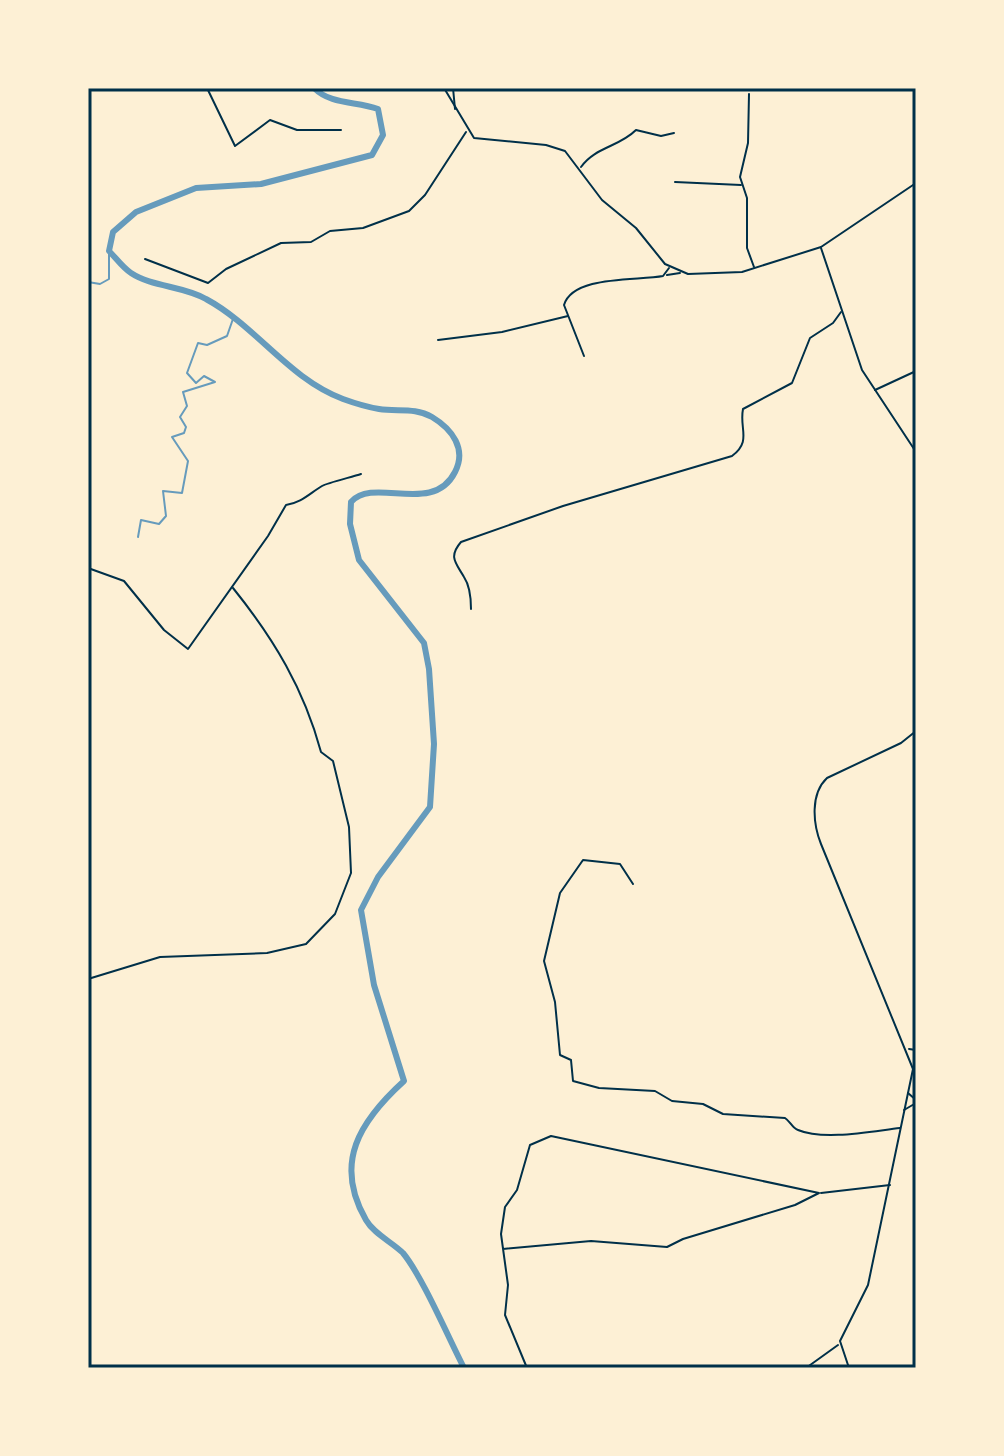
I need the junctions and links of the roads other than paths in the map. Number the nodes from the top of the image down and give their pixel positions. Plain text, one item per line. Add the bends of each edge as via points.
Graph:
1 (207, 88) edge
2 (444, 88) edge
3 (453, 88) edge
4 (749, 94) dead end
5 (454, 110) junction
6 (341, 130) dead end
7 (466, 131) junction
8 (674, 133) dead end
9 (474, 138) junction
10 (463, 139) junction
11 (580, 168) junction
12 (675, 182) dead end
13 (916, 183) edge
14 (742, 184) junction
15 (821, 247) junction
16 (145, 259) dead end
17 (669, 267) junction
18 (755, 268) junction
19 (680, 273) junction
20 (665, 275) junction
21 (841, 312) junction
22 (569, 315) junction
23 (438, 340) dead end
24 (584, 356) dead end
25 (916, 371) edge
26 (874, 391) junction
27 (909, 441) junction
28 (916, 441) edge
29 (916, 452) edge
30 (361, 474) dead end
31 (88, 568) edge
32 (233, 588) junction
33 (471, 609) dead end
34 (916, 731) edge
35 (633, 884) dead end
36 (88, 979) edge
37 (908, 1049) junction
38 (916, 1050) edge
39 (915, 1067) edge
40 (907, 1092) junction
41 (916, 1102) edge
42 (903, 1111) junction
43 (901, 1128) junction
44 (891, 1185) junction
45 (819, 1193) junction
46 (503, 1249) junction
47 (839, 1344) junction
48 (527, 1368) edge
49 (806, 1368) edge
50 (849, 1368) edge

1 - 6 street via 235,146 270,120 294,130
2 - 5 street
3 - 5 street
4 - 14 street
5 - 7 street
7 - 9 street
7 - 10 street
8 - 11 street via 661,136 636,130 626,140 591,154
9 - 10 street
9 - 11 street via 554,146
10 - 16 street via 419,203 401,214 363,228 330,231 311,242 281,243 208,283
11 - 17 street via 602,200 636,228
12 - 14 street
13 - 15 street
14 - 18 street via 747,248
15 - 18 street
15 - 21 street
17 - 19 street
17 - 20 street
18 - 19 street
19 - 20 street
20 - 22 street via 580,286 564,302
21 - 26 street
21 - 33 street via 812,334 792,383 743,409 745,436 732,456 461,542 453,561 467,583
22 - 23 street via 502,332
22 - 24 street
25 - 26 street
26 - 27 street
27 - 28 street
27 - 29 street
30 - 32 street via 286,505
31 - 32 street via 124,581 186,650
32 - 36 street via 279,653 307,702 321,752 333,761 349,827 351,873 335,914 306,944 267,953 160,957
34 - 37 street via 824,780 815,822
35 - 43 street via 620,864 583,860 557,903 544,970 555,1002 560,1055 571,1060 573,1081 660,1092 672,1101 702,1103 723,1114 785,1118 799,1131 848,1134
37 - 38 street
37 - 39 street
39 - 40 street
40 - 41 street
40 - 42 street
41 - 42 street
42 - 43 street
43 - 44 street
44 - 45 street
44 - 47 street via 868,1285
45 - 46 street via 667,1247 591,1241
45 - 46 street via 551,1136 528,1147 517,1190 504,1209
46 - 48 street via 505,1315
47 - 49 street
47 - 50 street

